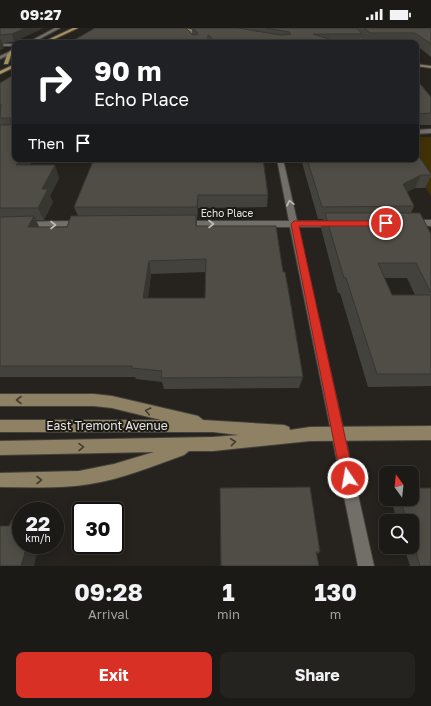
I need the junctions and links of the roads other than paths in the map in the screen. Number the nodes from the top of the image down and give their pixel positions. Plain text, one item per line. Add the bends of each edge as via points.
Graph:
1 (58, 28) edge
2 (76, 28) edge
3 (174, 28) edge
4 (349, 28) edge
5 (195, 29) edge
6 (210, 32) edge
7 (60, 39) edge
8 (35, 40) edge
9 (192, 40) edge
10 (361, 40) edge
11 (0, 45) edge
12 (12, 45) edge
13 (12, 51) edge
14 (12, 52) edge
15 (0, 58) edge
16 (12, 59) edge
17 (6, 62) junction
18 (0, 66) edge
19 (419, 66) edge
20 (12, 67) edge
21 (431, 68) edge
22 (0, 73) edge
23 (431, 131) edge
24 (419, 132) edge
25 (281, 162) edge
26 (399, 223) edge
27 (431, 223) edge
28 (86, 224) edge
29 (172, 224) edge
30 (294, 224) junction
31 (344, 224) edge
32 (0, 225) edge
33 (0, 400) edge
34 (0, 426) edge
35 (213, 426) junction
36 (338, 433) junction
37 (431, 433) edge
38 (310, 434) junction
39 (194, 444) junction
40 (0, 448) edge
41 (0, 480) edge
42 (366, 566) edge

1 - 8 street
2 - 7 main road
3 - 5 main road
4 - 10 street
5 - 6 main road
5 - 9 street via 188,35
11 - 12 street
13 - 15 street
14 - 17 main road
16 - 17 main road
17 - 18 main road
19 - 21 main road
20 - 22 main road
23 - 24 street
30 -> 25 street
26 - 27 street
32 -> 28 street
29 -> 30 street, Echo Place
30 - 31 street, Echo Place
30 - 36 street
35 -> 33 main road, East Tremont Avenue via 100,401
34 - 35 main road, East Tremont Avenue
35 - 38 main road, East Tremont Avenue
36 - 37 main road, East Tremont Avenue
36 - 38 main road, East Tremont Avenue
36 - 42 street
39 -> 38 main road, East Tremont Avenue
40 -> 39 main road, East Tremont Avenue
41 -> 39 main road, East Tremont Avenue via 61,480 89,477 145,462

